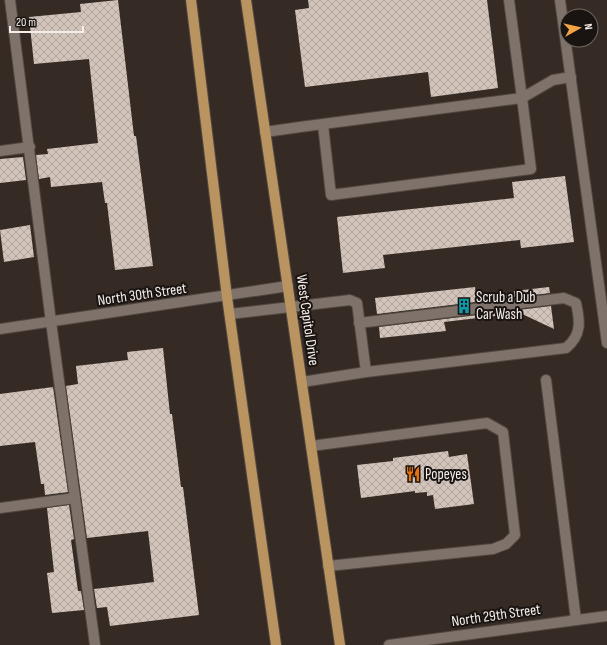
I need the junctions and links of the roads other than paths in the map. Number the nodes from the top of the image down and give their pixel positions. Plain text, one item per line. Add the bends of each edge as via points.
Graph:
1 (10, 0) edge
2 (191, 0) edge
3 (246, 0) edge
4 (509, 0) edge
5 (560, 0) edge
6 (571, 77) junction
7 (522, 98) junction
8 (322, 124) junction
9 (266, 132) junction
10 (30, 147) junction
11 (0, 151) edge
12 (288, 286) junction
13 (227, 297) junction
14 (291, 307) junction
15 (230, 314) junction
16 (51, 322) junction
17 (359, 322) junction
18 (0, 329) edge
19 (607, 343) edge
20 (366, 372) junction
21 (546, 380) dead end
22 (302, 382) junction
23 (311, 446) junction
24 (75, 498) junction
25 (0, 508) edge
26 (328, 566) junction
27 (607, 616) edge
28 (576, 620) junction
29 (95, 645) edge
30 (276, 645) edge
31 (340, 645) edge
32 (389, 645) edge

1 - 10 street
2 - 13 main road
3 - 9 main road, West Capitol Drive
4 - 7 street
5 - 6 street
6 - 7 street via 552,80
6 - 19 street
7 - 8 street
7 - 8 street via 531,169 331,195
8 - 9 street
9 - 12 main road, West Capitol Drive
10 - 11 street
10 - 16 street
12 - 13 street, North 30th Street
12 - 14 main road, West Capitol Drive
13 - 15 main road
13 - 16 street, North 30th Street
14 - 15 street
14 - 17 street via 350,300 357,303
14 - 22 main road, West Capitol Drive
15 - 30 main road
16 - 18 street, North 30th Street
16 - 24 street
17 - 20 street
17 - 20 street via 564,298 576,303 580,320 574,342 566,348
20 - 22 street
21 - 28 street
22 - 23 main road, West Capitol Drive
23 - 26 main road, West Capitol Drive
23 - 26 street via 486,423 503,432 515,535 506,544 493,549
24 - 25 street
24 - 29 street
26 - 31 main road, West Capitol Drive
27 - 28 street, North 29th Street
28 - 32 street, North 29th Street

